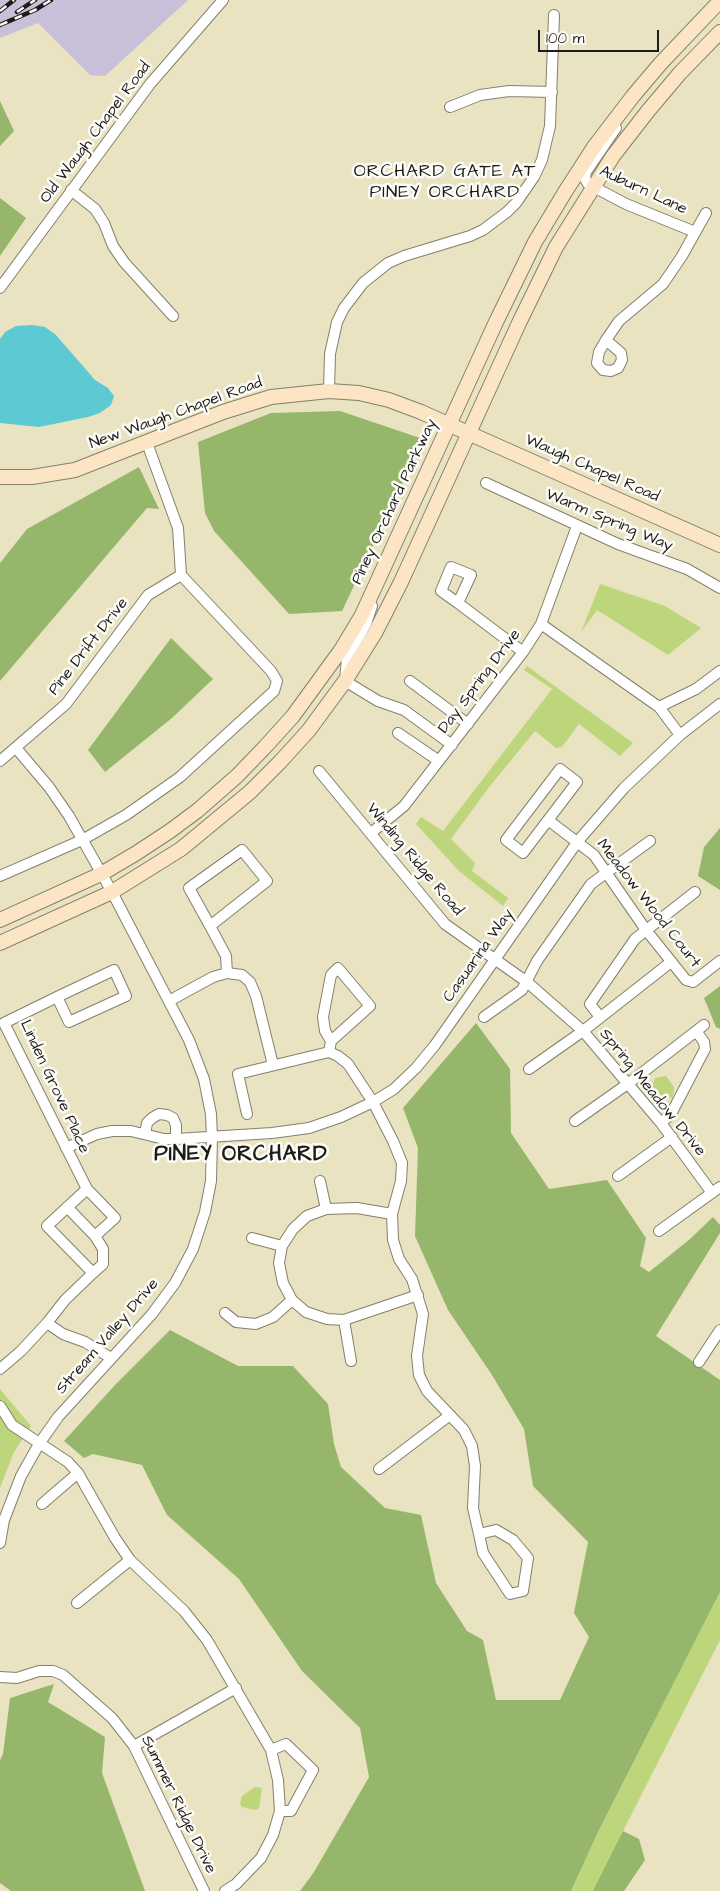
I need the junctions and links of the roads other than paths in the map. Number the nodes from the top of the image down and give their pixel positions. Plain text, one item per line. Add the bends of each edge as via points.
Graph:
1 (223, 0) edge
2 (720, 1) edge
3 (554, 15) dead end
4 (720, 32) edge
5 (552, 92) junction
6 (633, 96) junction
7 (450, 107) dead end
8 (593, 187) junction
9 (71, 190) junction
10 (706, 213) dead end
11 (695, 232) junction
12 (0, 288) edge
13 (173, 316) dead end
14 (606, 340) dead end
15 (329, 391) junction
16 (450, 424) junction
17 (469, 433) junction
18 (147, 443) junction
19 (0, 476) edge
20 (486, 483) dead end
21 (577, 526) junction
22 (720, 545) edge
23 (181, 575) junction
24 (375, 588) junction
25 (720, 588) edge
26 (458, 604) dead end
27 (541, 624) junction
28 (523, 652) junction
29 (720, 671) edge
30 (345, 681) junction
31 (410, 681) dead end
32 (720, 704) edge
33 (659, 707) junction
34 (468, 724) junction
35 (398, 732) dead end
36 (680, 735) junction
37 (452, 745) junction
38 (16, 748) junction
39 (0, 761) edge
40 (439, 761) junction
41 (319, 771) dead end
42 (548, 820) junction
43 (371, 833) junction
44 (82, 840) junction
45 (578, 841) junction
46 (650, 841) dead end
47 (606, 873) junction
48 (101, 874) junction
49 (0, 876) edge
50 (112, 892) junction
51 (695, 892) dead end
52 (0, 920) edge
53 (210, 926) junction
54 (646, 930) junction
55 (0, 943) edge
56 (495, 959) junction
57 (671, 962) junction
58 (720, 962) edge
59 (227, 973) junction
60 (526, 982) junction
61 (57, 997) junction
62 (169, 1001) junction
63 (484, 1017) dead end
64 (600, 1018) junction
65 (583, 1031) junction
66 (331, 1041) junction
67 (330, 1052) junction
68 (273, 1065) junction
69 (529, 1069) dead end
70 (629, 1083) junction
71 (373, 1102) junction
72 (247, 1114) dead end
73 (574, 1121) dead end
74 (661, 1123) junction
75 (145, 1134) junction
76 (672, 1137) junction
77 (212, 1138) junction
78 (176, 1139) junction
79 (66, 1148) junction
80 (618, 1176) dead end
81 (320, 1181) dead end
82 (87, 1189) junction
83 (716, 1190) edge
84 (67, 1207) junction
85 (326, 1209) junction
86 (392, 1214) junction
87 (658, 1231) dead end
88 (95, 1236) junction
89 (252, 1238) dead end
90 (282, 1246) junction
91 (93, 1273) junction
92 (418, 1295) junction
93 (292, 1300) junction
94 (225, 1313) dead end
95 (344, 1320) junction
96 (47, 1323) junction
97 (720, 1330) edge
98 (111, 1358) junction
99 (351, 1361) dead end
100 (699, 1362) dead end
101 (2, 1363) edge
102 (0, 1406) edge
103 (450, 1415) junction
104 (39, 1444) junction
105 (379, 1469) dead end
106 (78, 1473) junction
107 (42, 1504) dead end
108 (480, 1534) junction
109 (0, 1544) edge
110 (130, 1560) junction
111 (77, 1603) dead end
112 (0, 1677) edge
113 (236, 1688) junction
114 (134, 1746) junction
115 (271, 1750) junction
116 (280, 1811) junction
117 (204, 1891) edge
118 (225, 1891) edge

1 - 9 street, Old Waugh Chapel Road via 150,84
2 - 6 street, Piney Orchard Parkway
3 - 5 street
4 - 8 street via 648,112
5 - 7 street via 509,91 480,95
5 - 15 street via 547,143 542,160 523,194 507,212 483,230 394,260 363,283 337,322 330,354
6 - 8 street, Auburn Lane via 625,116 586,172 585,179
6 - 16 street, Piney Orchard Parkway via 579,169 535,242
8 - 11 street, Auburn Lane
8 - 17 street via 556,247
9 - 12 street, Old Waugh Chapel Road
9 - 13 street via 95,209 124,262
10 - 11 street
11 - 14 street via 663,284 619,321
15 - 16 street, New Waugh Chapel Road via 389,400
15 - 18 street, New Waugh Chapel Road via 291,393 250,402
16 - 17 street, Waugh Chapel Road
16 - 24 street, Piney Orchard Parkway
17 - 22 street, Waugh Chapel Road
17 - 30 street via 393,599
18 - 19 street, New Waugh Chapel Road via 75,470 32,477
18 - 23 street via 178,528
20 - 21 street, Warm Spring Way
21 - 25 street, Warm Spring Way via 687,569
21 - 27 street, Day Spring Drive
23 - 38 street, Pine Drift Drive via 148,595 66,704
23 - 44 street via 271,671 276,681 274,691 180,777 126,815
24 - 30 street via 366,624 347,658
24 - 48 street, Piney Orchard Parkway via 317,685 266,748 196,811
26 - 28 street
27 - 28 street, Day Spring Drive
27 - 33 street
28 - 34 street, Day Spring Drive
29 - 33 street via 696,689
30 - 37 street via 378,701 404,710
30 - 50 street via 309,730 250,792 181,849
31 - 34 street
32 - 36 street, Casuarina Way
33 - 36 street
34 - 37 street, Day Spring Drive
35 - 40 street
36 - 45 street, Casuarina Way via 624,788
37 - 40 street, Day Spring Drive
38 - 39 street, Pine Drift Drive
38 - 44 street, Stream Valley Drive via 49,787
40 - 43 street, Day Spring Drive via 404,806
41 - 43 street, Winding Ridge Road
42 - 42 street via 577,782 560,769 506,840 523,853
42 - 45 street, Meadow Wood Court
43 - 56 street, Winding Ridge Road via 445,924
44 - 48 street, Stream Valley Drive
44 - 49 street
45 - 47 street, Meadow Wood Court via 594,855
45 - 56 street, Casuarina Way
46 - 47 street
47 - 54 street, Meadow Wood Court
47 - 60 street via 590,884
48 - 50 street, Stream Valley Drive
48 - 52 street, Piney Orchard Parkway
50 - 55 street
50 - 62 street, Stream Valley Drive
51 - 54 street
53 - 53 street via 267,881 242,850 189,888
53 - 59 street via 226,956
54 - 57 street, Meadow Wood Court
54 - 64 street via 635,939 590,1004
56 - 60 street, Spring Meadow Drive
56 - 71 street, Casuarina Way via 416,1068 394,1089
57 - 58 street, Meadow Wood Court via 686,980 693,982
57 - 64 street
59 - 62 street
59 - 68 street via 242,975 250,982
60 - 63 street via 522,990
60 - 65 street, Spring Meadow Drive
61 - 61 street, Linden Grove Place via 69,1022 126,996 114,970
61 - 79 street, Linden Grove Place via 4,1023
62 - 77 street, Stream Valley Drive via 204,1079
64 - 65 street
65 - 69 street
65 - 70 street, Spring Meadow Drive
66 - 66 street via 370,1006 338,968 331,975 323,1018
66 - 67 street
67 - 68 street
67 - 71 street via 348,1064
68 - 72 street via 238,1074
70 - 73 street
70 - 74 street, Spring Meadow Drive
70 - 74 street via 700,1028 705,1049 671,1114
71 - 77 street, Casuarina Way via 309,1128
71 - 86 street via 402,1162 401,1181
74 - 76 street, Spring Meadow Drive
75 - 78 street
75 - 78 street via 147,1123 152,1118 158,1114 167,1115 176,1125
75 - 79 street via 112,1131
76 - 80 street
76 - 83 street, Spring Meadow Drive
77 - 78 street, Casuarina Way
77 - 98 street, Stream Valley Drive via 205,1212 193,1248 175,1283 152,1314
79 - 82 street, Linden Grove Place
81 - 85 street
82 - 84 street
82 - 88 street, Linden Grove Place via 115,1218
83 - 87 street
84 - 88 street
84 - 91 street via 47,1226
85 - 86 street via 357,1208
85 - 90 street via 307,1216
86 - 92 street via 393,1240 399,1259
88 - 91 street via 103,1249 103,1264
89 - 90 street
90 - 93 street via 279,1263 283,1283
91 - 96 street
92 - 95 street
92 - 103 street via 423,1314 417,1356 419,1375 427,1391
93 - 94 street via 273,1317 256,1324 236,1322
93 - 95 street via 306,1312 327,1319
95 - 99 street
96 - 98 street
96 - 101 street via 21,1351
97 - 100 street
98 - 104 street, Stream Valley Drive via 58,1417
102 - 104 street via 12,1425
103 - 105 street
103 - 108 street via 464,1430 472,1446 475,1466 473,1508
104 - 106 street, Summer Ridge Drive via 68,1462
104 - 109 street, Stream Valley Drive via 21,1476 4,1520
106 - 107 street
106 - 110 street, Summer Ridge Drive
108 - 108 street via 483,1553 510,1594 523,1590 528,1558 512,1540 496,1530
110 - 111 street
110 - 113 street, Summer Ridge Drive via 184,1611 207,1640
112 - 114 street, Summer Ridge Drive via 17,1678 40,1671 63,1674 112,1718
113 - 114 street
113 - 115 street, Summer Ridge Drive
114 - 117 street, Summer Ridge Drive
115 - 116 street, Summer Ridge Drive via 278,1780
115 - 116 street via 286,1744 313,1770 291,1811
116 - 118 street, Summer Ridge Drive via 273,1835 261,1858

